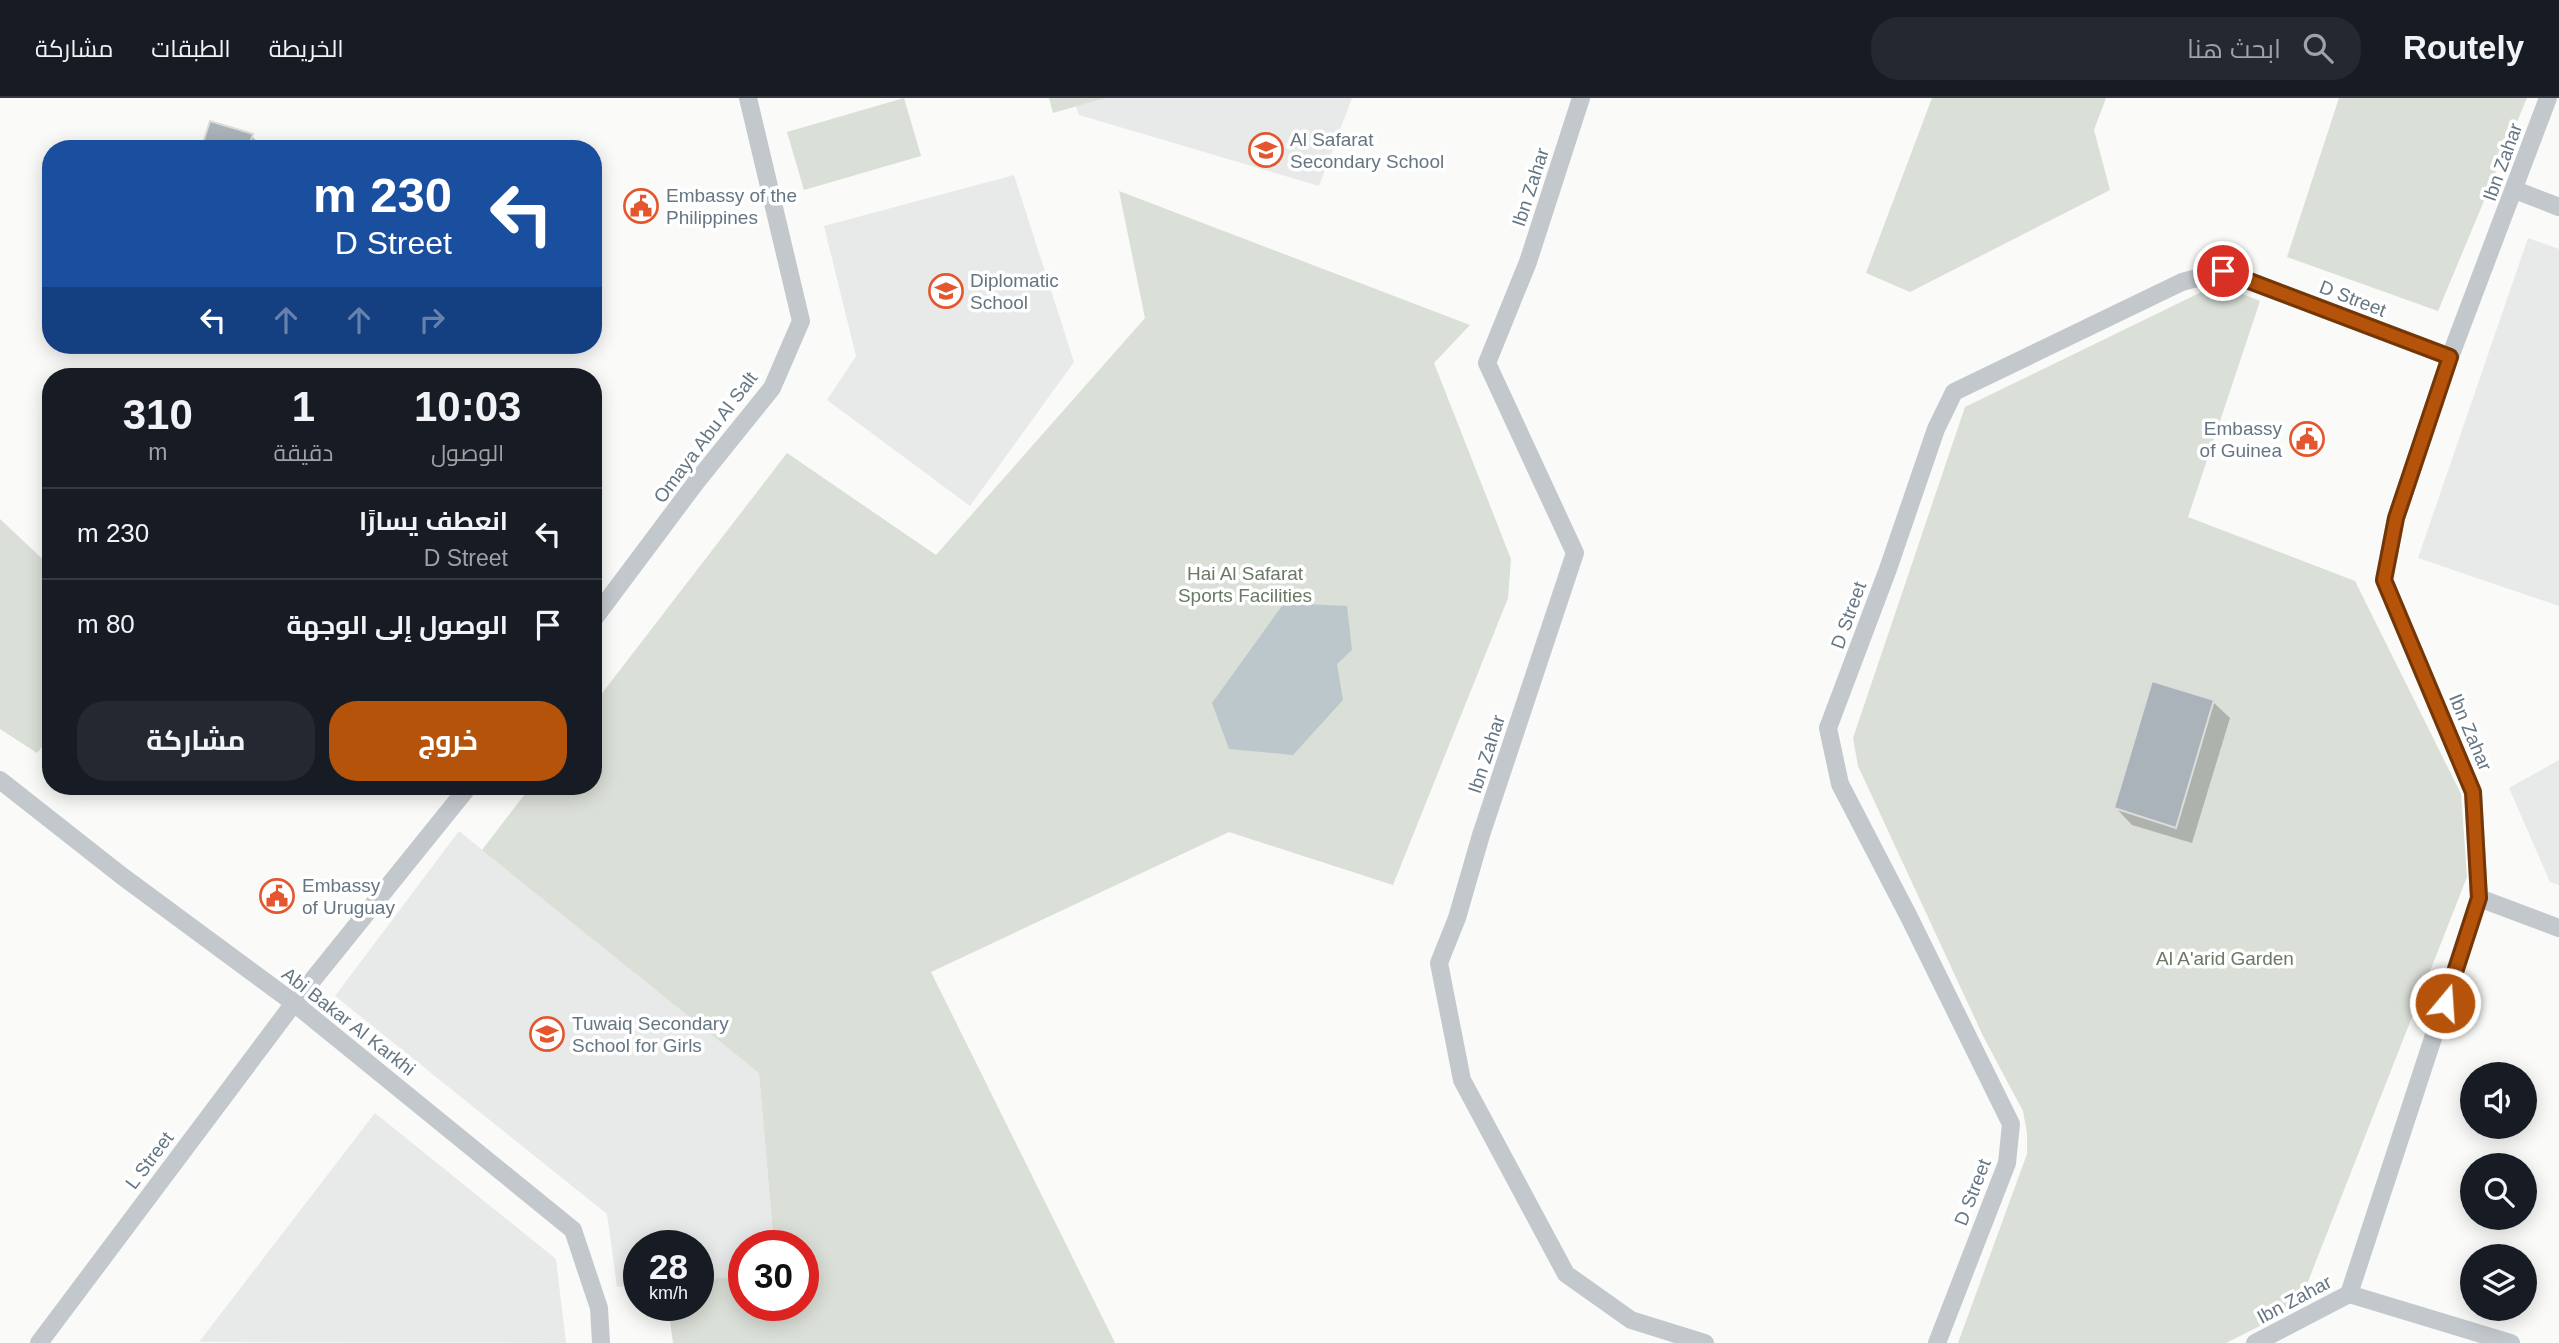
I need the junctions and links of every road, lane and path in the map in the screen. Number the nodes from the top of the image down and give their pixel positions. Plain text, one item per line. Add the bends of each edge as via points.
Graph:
1 (748, 98) edge
2 (1581, 98) edge
3 (2548, 98) edge
4 (2515, 190) junction
5 (2559, 207) edge
6 (2450, 357) junction
7 (602, 608) edge
8 (0, 780) edge
9 (462, 795) edge
10 (2479, 898) junction
11 (2559, 928) edge
12 (293, 1003) junction
13 (2349, 1294) junction
14 (39, 1343) edge
15 (601, 1343) edge
16 (1705, 1343) edge
17 (1937, 1343) edge
18 (2255, 1343) edge
19 (2511, 1343) edge

1 - 7 street, Omaya Abu Al Salt via 800,321 772,388
2 - 16 street, Ibn Zahar via 1528,262 1487,363 1575,552 1439,963 1462,1080 1566,1274 1631,1320
3 - 4 street, Ibn Zahar
4 - 5 street
4 - 6 street, Ibn Zahar
6 - 10 street, Ibn Zahar via 2396,518 2384,580 2473,792
6 - 17 street, D Street via 2223,271 2182,282 1954,392 1828,729 1839,785 2011,1124 2007,1163
8 - 12 street, Abi Bakar Al Karkhi
9 - 12 street
10 - 11 street
10 - 13 street, Ibn Zahar
12 - 14 street, L Street
12 - 15 street, Abi Bakar Al Karkhi via 573,1230 599,1308
13 - 18 street, Ibn Zahar
13 - 19 street

